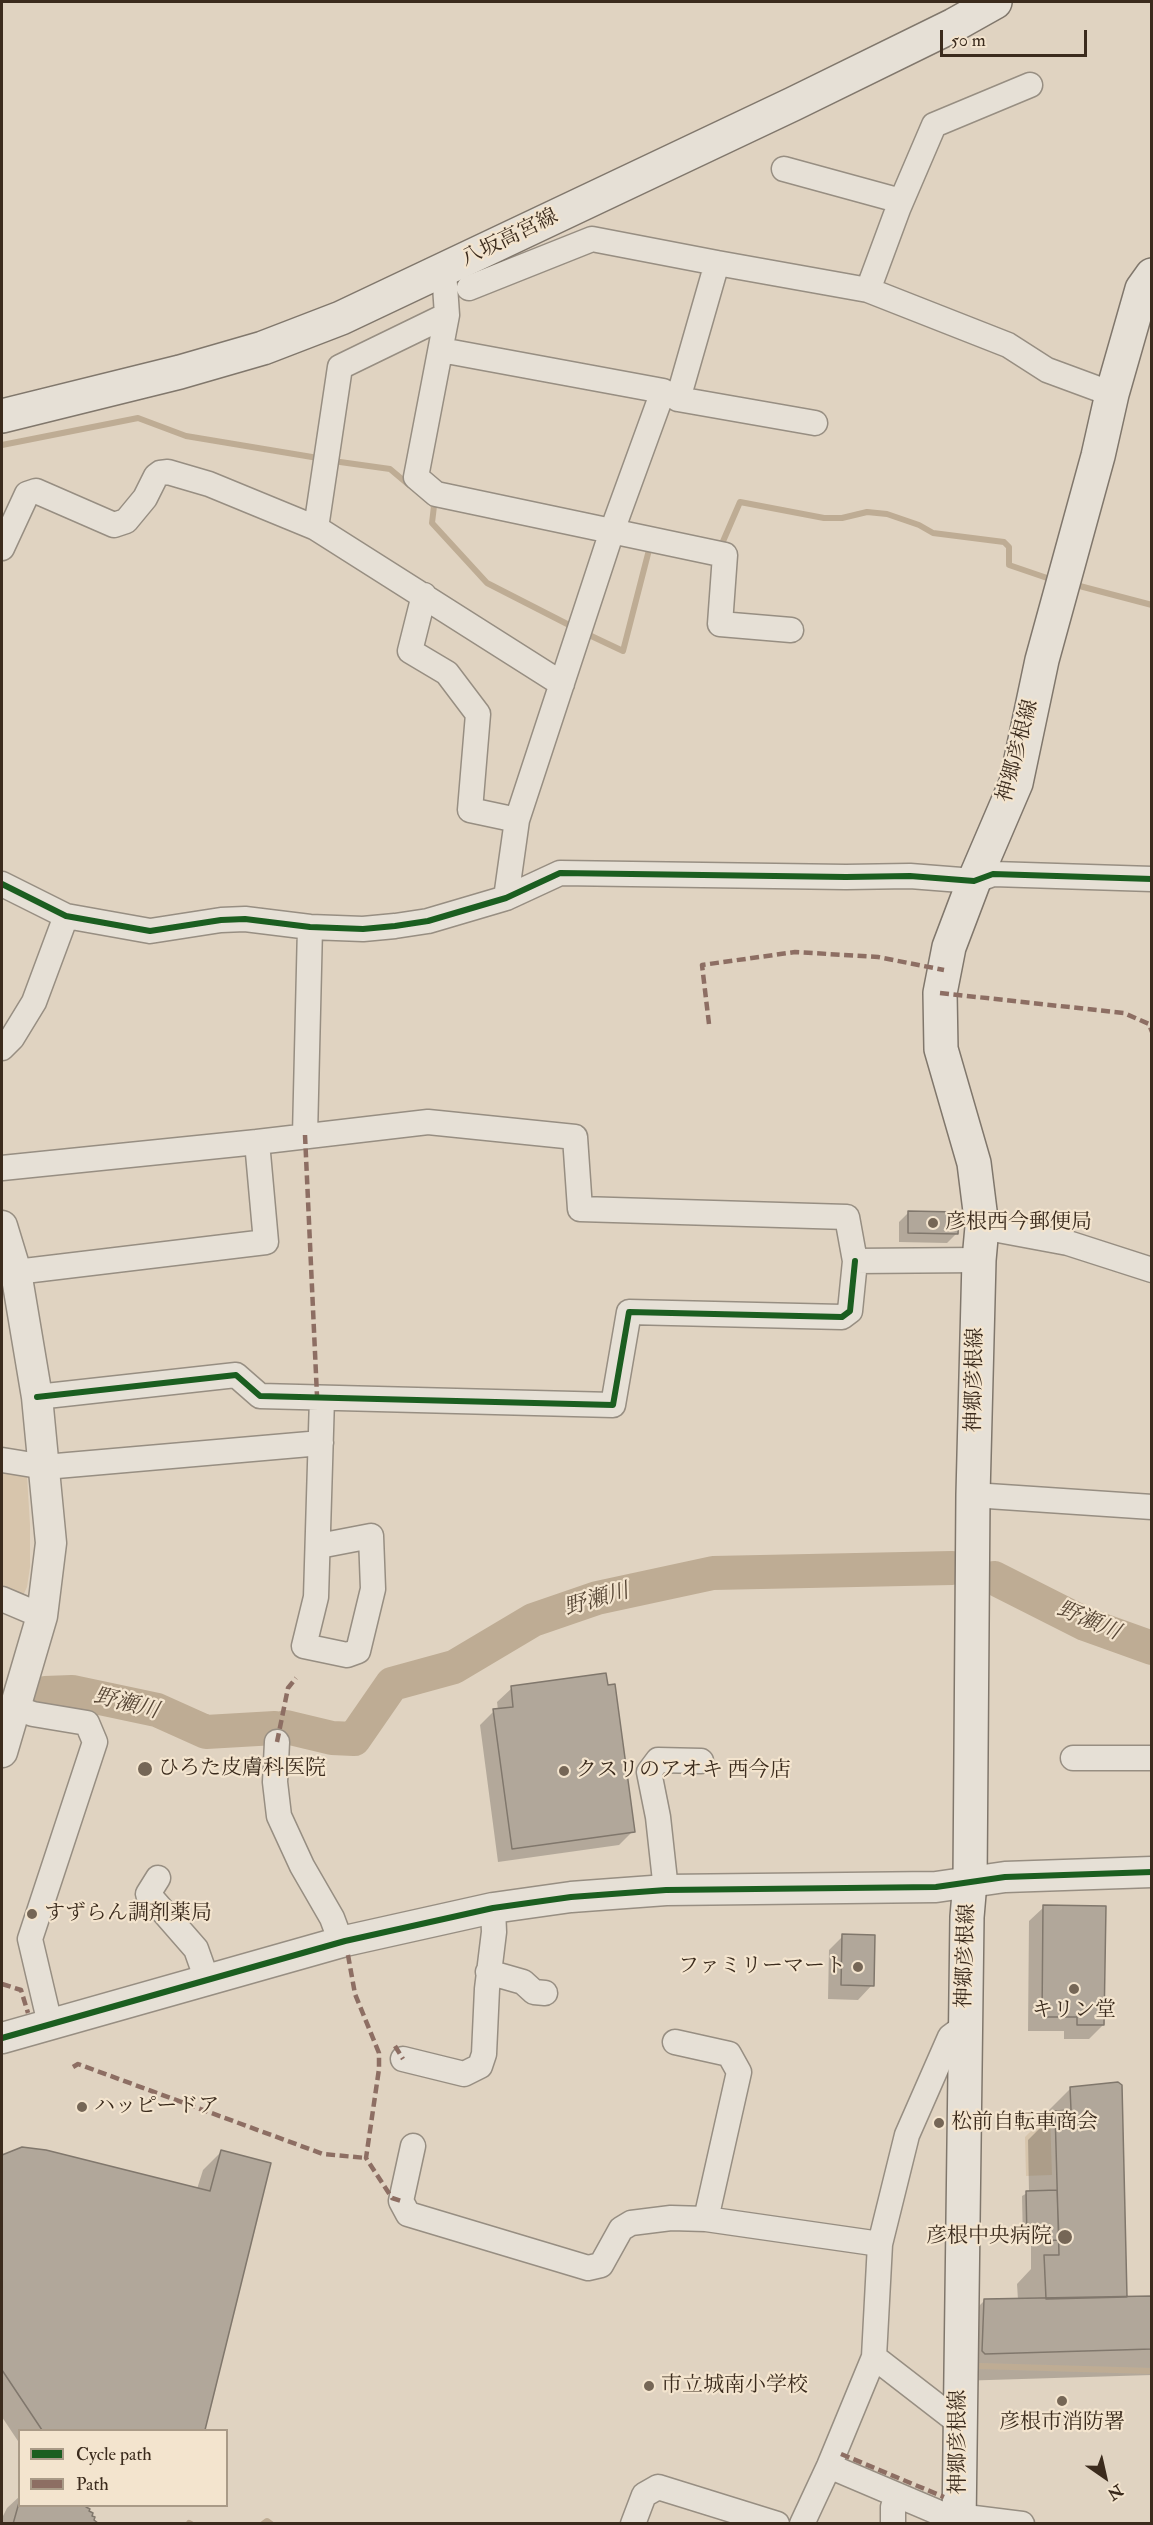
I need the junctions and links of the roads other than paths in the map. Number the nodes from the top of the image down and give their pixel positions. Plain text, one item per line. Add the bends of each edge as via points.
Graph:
1 (996, 2) edge
2 (1030, 86) dead end
3 (784, 169) dead end
4 (902, 201) junction
5 (717, 263) junction
6 (1152, 275) edge
7 (457, 280) junction
8 (868, 290) junction
9 (447, 315) junction
10 (441, 351) junction
11 (1112, 394) junction
12 (670, 395) junction
13 (2, 416) edge
14 (815, 423) dead end
15 (316, 528) junction
16 (612, 531) junction
17 (2, 548) edge
18 (424, 595) junction
19 (791, 630) dead end
20 (562, 684) junction
21 (517, 820) junction
22 (1152, 879) edge
23 (974, 881) junction
24 (2, 884) edge
25 (506, 898) junction
26 (66, 916) junction
27 (310, 927) junction
28 (2, 1048) edge
29 (305, 1135) junction
30 (257, 1142) junction
31 (2, 1168) edge
32 (2, 1226) edge
33 (982, 1227) junction
34 (979, 1260) junction
35 (855, 1261) junction
36 (1152, 1270) edge
37 (16, 1272) junction
38 (37, 1397) junction
39 (322, 1398) junction
40 (321, 1443) junction
41 (2, 1460) edge
42 (45, 1467) junction
43 (973, 1495) junction
44 (1152, 1507) edge
45 (319, 1546) junction
46 (2, 1599) edge
47 (42, 1616) junction
48 (16, 1708) junction
49 (278, 1742) dead end
50 (2, 1752) edge
51 (1072, 1758) dead end
52 (1152, 1758) edge
53 (701, 1761) dead end
54 (1152, 1872) edge
55 (158, 1878) dead end
56 (970, 1882) junction
57 (666, 1890) junction
58 (493, 1908) junction
59 (341, 1942) junction
60 (488, 1972) junction
61 (207, 1980) junction
62 (545, 1993) dead end
63 (50, 2024) junction
64 (966, 2026) junction
65 (2, 2038) edge
66 (675, 2042) dead end
67 (403, 2059) dead end
68 (413, 2146) dead end
69 (706, 2219) junction
70 (880, 2244) junction
71 (874, 2357) junction
72 (958, 2422) junction
73 (829, 2466) junction
74 (897, 2496) junction
75 (741, 2519) edge
76 (959, 2520) edge
77 (633, 2523) edge
78 (777, 2523) edge
79 (802, 2523) edge
80 (892, 2523) edge
81 (1022, 2523) edge

1 - 7 main road, 八坂高宮線
2 - 4 street via 934,125
3 - 4 street
4 - 8 street
5 - 7 street via 592,239
5 - 8 street
5 - 12 street
6 - 11 main road, 神郷彦根線 via 1142,289
7 - 9 street
7 - 13 main road, 八坂高宮線 via 263,348
8 - 11 street via 1008,345 1047,370
9 - 10 street
9 - 15 street via 340,367
10 - 12 street
10 - 16 street via 416,477 436,494
11 - 23 main road, 神郷彦根線 via 1042,660 1016,783
12 - 14 street
12 - 16 street
15 - 17 street via 209,484 168,472 156,476 145,498 126,521 114,525 36,491 27,494
15 - 18 street
16 - 19 street via 725,555 720,624
16 - 20 street
18 - 20 street
18 - 21 street via 410,651 447,673 478,714 470,810
20 - 21 street
21 - 25 street
22 - 23 street via 993,873
23 - 25 street via 910,876 560,873
23 - 33 main road, 神郷彦根線 via 949,947 940,993 941,1049 974,1163
24 - 26 street
25 - 27 street via 428,921 395,926
26 - 27 street via 150,931 245,919
26 - 28 street via 34,1002
27 - 29 street
29 - 30 street
29 - 35 street via 428,1122 575,1137 580,1209 847,1217
30 - 31 street
30 - 37 street via 266,1242
32 - 37 street
33 - 34 main road, 神郷彦根線
33 - 36 street via 1068,1243
34 - 35 street
34 - 43 main road, 神郷彦根線
35 - 39 street via 850,1311 842,1317 629,1312 614,1405
37 - 38 street
38 - 39 street via 236,1375 260,1396
38 - 42 street
39 - 40 street
40 - 42 street
40 - 45 street
41 - 42 street
42 - 47 street via 51,1543
43 - 44 street
43 - 56 main road, 神郷彦根線
45 - 45 street via 371,1536 373,1589 358,1651 347,1655 304,1646 316,1597
46 - 47 street
47 - 48 street
48 - 50 street
48 - 63 street via 87,1723 95,1742 30,1940
49 - 59 street via 275,1782 279,1816
51 - 52 street
53 - 57 street via 658,1760 649,1772
54 - 56 street via 1005,1877
55 - 61 street via 148,1894 196,1949
56 - 57 street via 936,1887
56 - 64 main road, 神郷彦根線
57 - 58 street
58 - 59 street
58 - 60 street
59 - 61 street
60 - 62 street
60 - 67 street via 480,2066 464,2074
61 - 63 street
63 - 65 street
64 - 70 street via 950,2037 907,2135
64 - 72 main road, 神郷彦根線
66 - 69 street via 729,2054 739,2072
68 - 69 street via 401,2201 408,2214 588,2268 601,2265 621,2229 631,2223
69 - 70 street
70 - 71 street
71 - 72 street
71 - 73 street
72 - 76 main road, 神郷彦根線
73 - 74 street
73 - 79 street
74 - 76 street
74 - 80 street
75 - 77 street via 658,2487 644,2495
75 - 78 street
76 - 81 street

